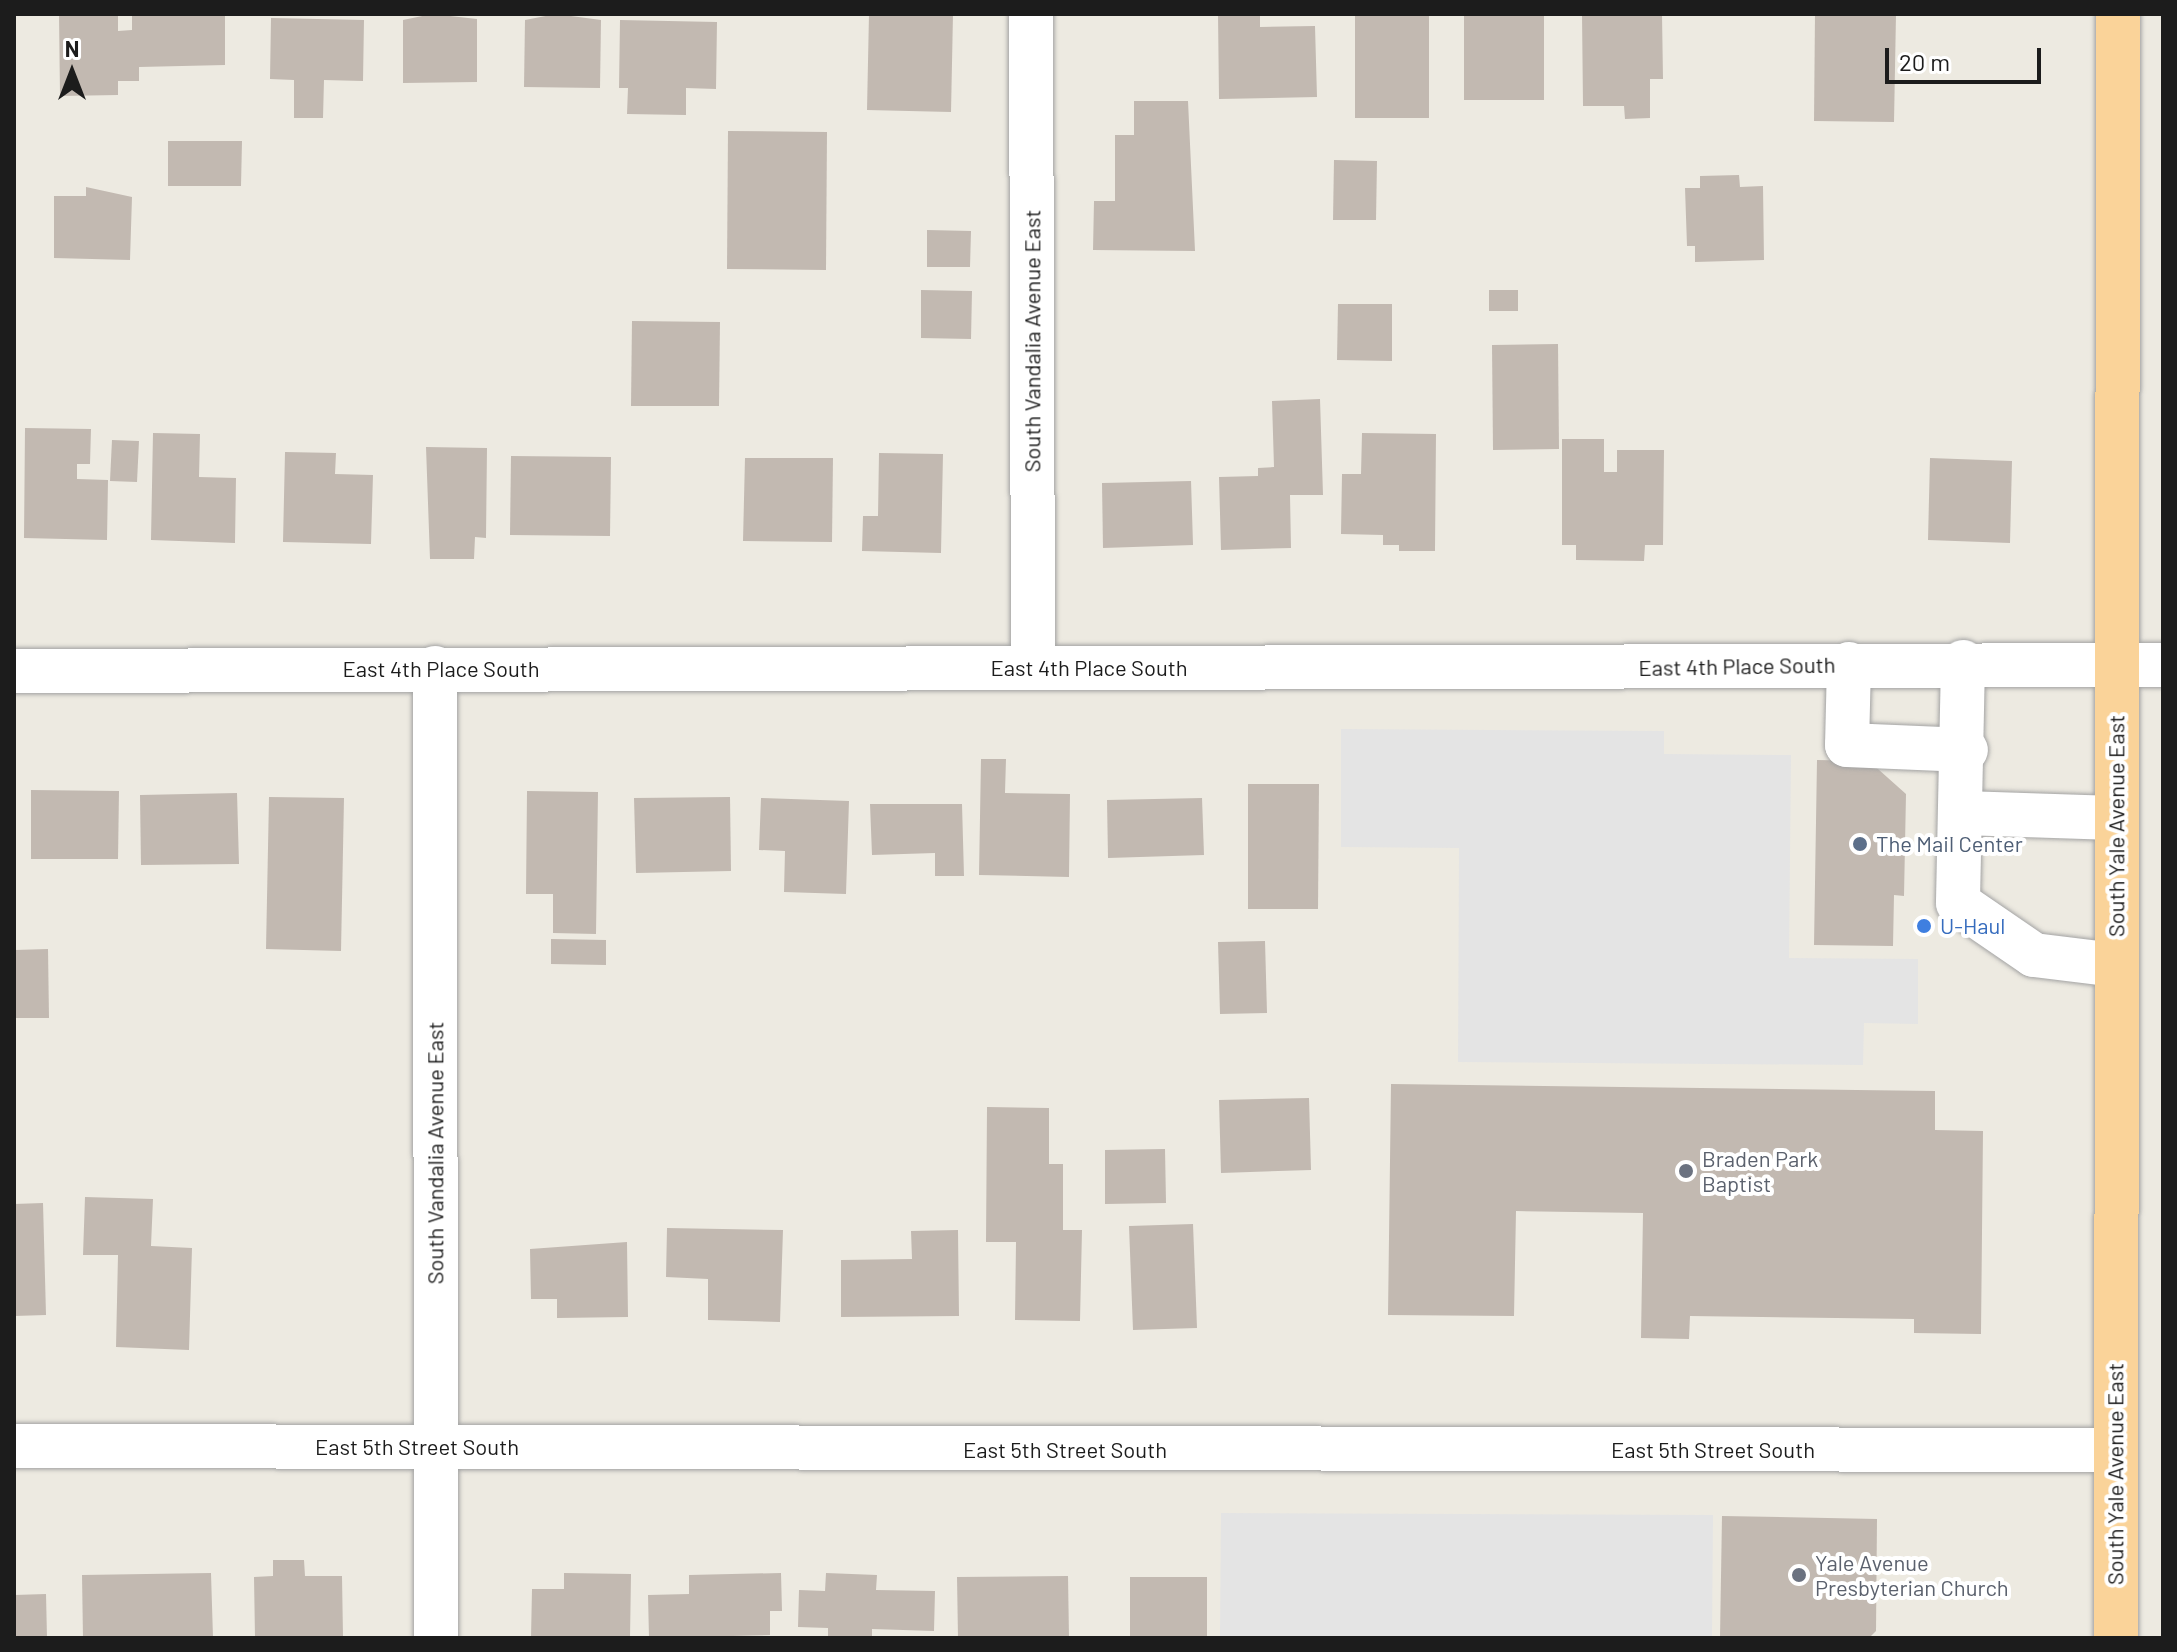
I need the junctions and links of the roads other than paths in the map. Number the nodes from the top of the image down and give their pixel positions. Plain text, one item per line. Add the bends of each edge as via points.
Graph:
1 (1031, 14) edge
2 (2118, 14) edge
3 (1963, 662) junction
4 (1849, 664) junction
5 (2117, 664) junction
6 (2163, 665) edge
7 (435, 668) junction
8 (1033, 668) junction
9 (14, 671) edge
10 (1966, 750) junction
11 (1963, 813) junction
12 (2115, 818) junction
13 (2115, 965) junction
14 (14, 1446) edge
15 (436, 1447) junction
16 (2115, 1450) junction
17 (436, 1638) edge
18 (2116, 1638) edge

1 - 8 street, South Vandalia Avenue East
2 - 5 main road, South Yale Avenue East
3 - 4 street, East 4th Place South
3 - 5 street, East 4th Place South
3 - 10 street
4 - 8 street, East 4th Place South
4 - 10 street via 1847,745
5 - 6 street, East 4th Place South
5 - 12 main road, South Yale Avenue East
7 - 8 street, East 4th Place South
7 - 9 street, East 4th Place South
7 - 15 street, South Vandalia Avenue East
10 - 11 street
11 - 12 street
11 - 13 street via 1958,903 2034,955
12 - 13 main road, South Yale Avenue East
13 - 16 main road, South Yale Avenue East
14 - 15 street, East 5th Street South
15 - 16 street, East 5th Street South
15 - 17 street, South Vandalia Avenue East
16 - 18 main road, South Yale Avenue East

